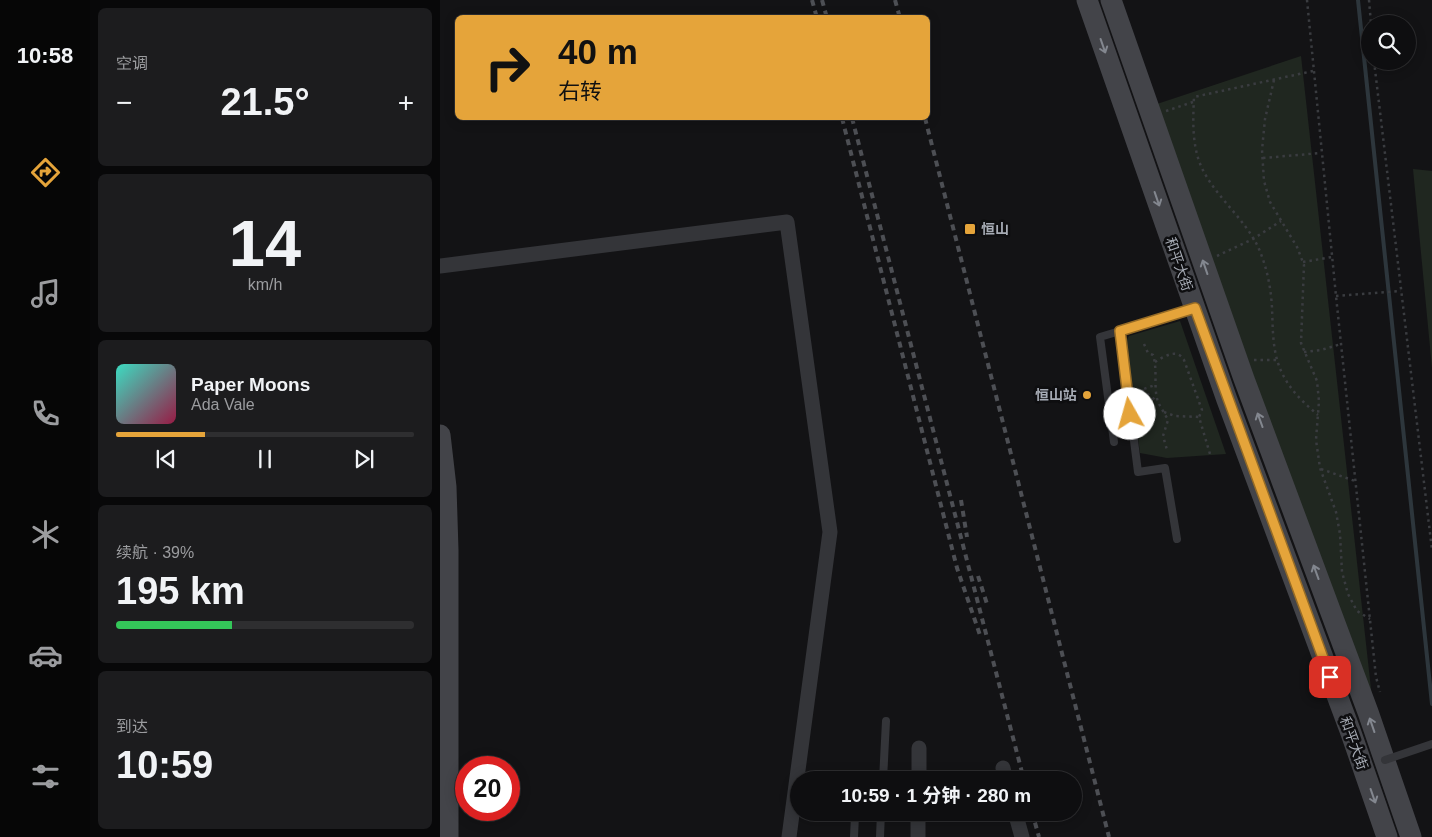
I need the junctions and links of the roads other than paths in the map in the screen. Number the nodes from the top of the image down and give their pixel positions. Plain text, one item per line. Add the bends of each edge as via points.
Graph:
1 (1087, 0) edge
2 (1112, 0) edge
3 (440, 266) edge
4 (1195, 308) junction
5 (1120, 331) junction
6 (440, 435) edge
7 (1114, 442) dead end
8 (1177, 539) dead end
9 (444, 550) edge
10 (444, 625) edge
11 (886, 721) dead end
12 (1432, 744) edge
13 (919, 748) dead end
14 (1385, 760) junction
15 (883, 771) edge
16 (919, 771) edge
17 (855, 821) edge
18 (881, 821) edge
19 (918, 821) edge
20 (1018, 821) edge
21 (448, 837) edge
22 (789, 837) edge
23 (854, 837) edge
24 (880, 837) edge
25 (918, 837) edge
26 (1022, 837) edge
27 (1387, 837) edge
28 (1411, 837) edge

1 -> 4 main road, 和平大街
14 -> 2 main road, 和平大街 via 1238,360
3 - 22 street via 787,222 830,532
4 - 5 lane
4 -> 27 main road, 和平大街
5 - 7 lane via 1100,337
5 - 8 lane via 1138,472 1165,468
6 - 9 main road via 446,487
9 - 10 main road
10 - 21 main road
11 - 15 lane
12 - 14 lane, bridge
13 - 16 street
14 - 28 main road, 和平大街
17 - 23 lane
18 - 24 lane
19 - 25 street
20 - 26 street

